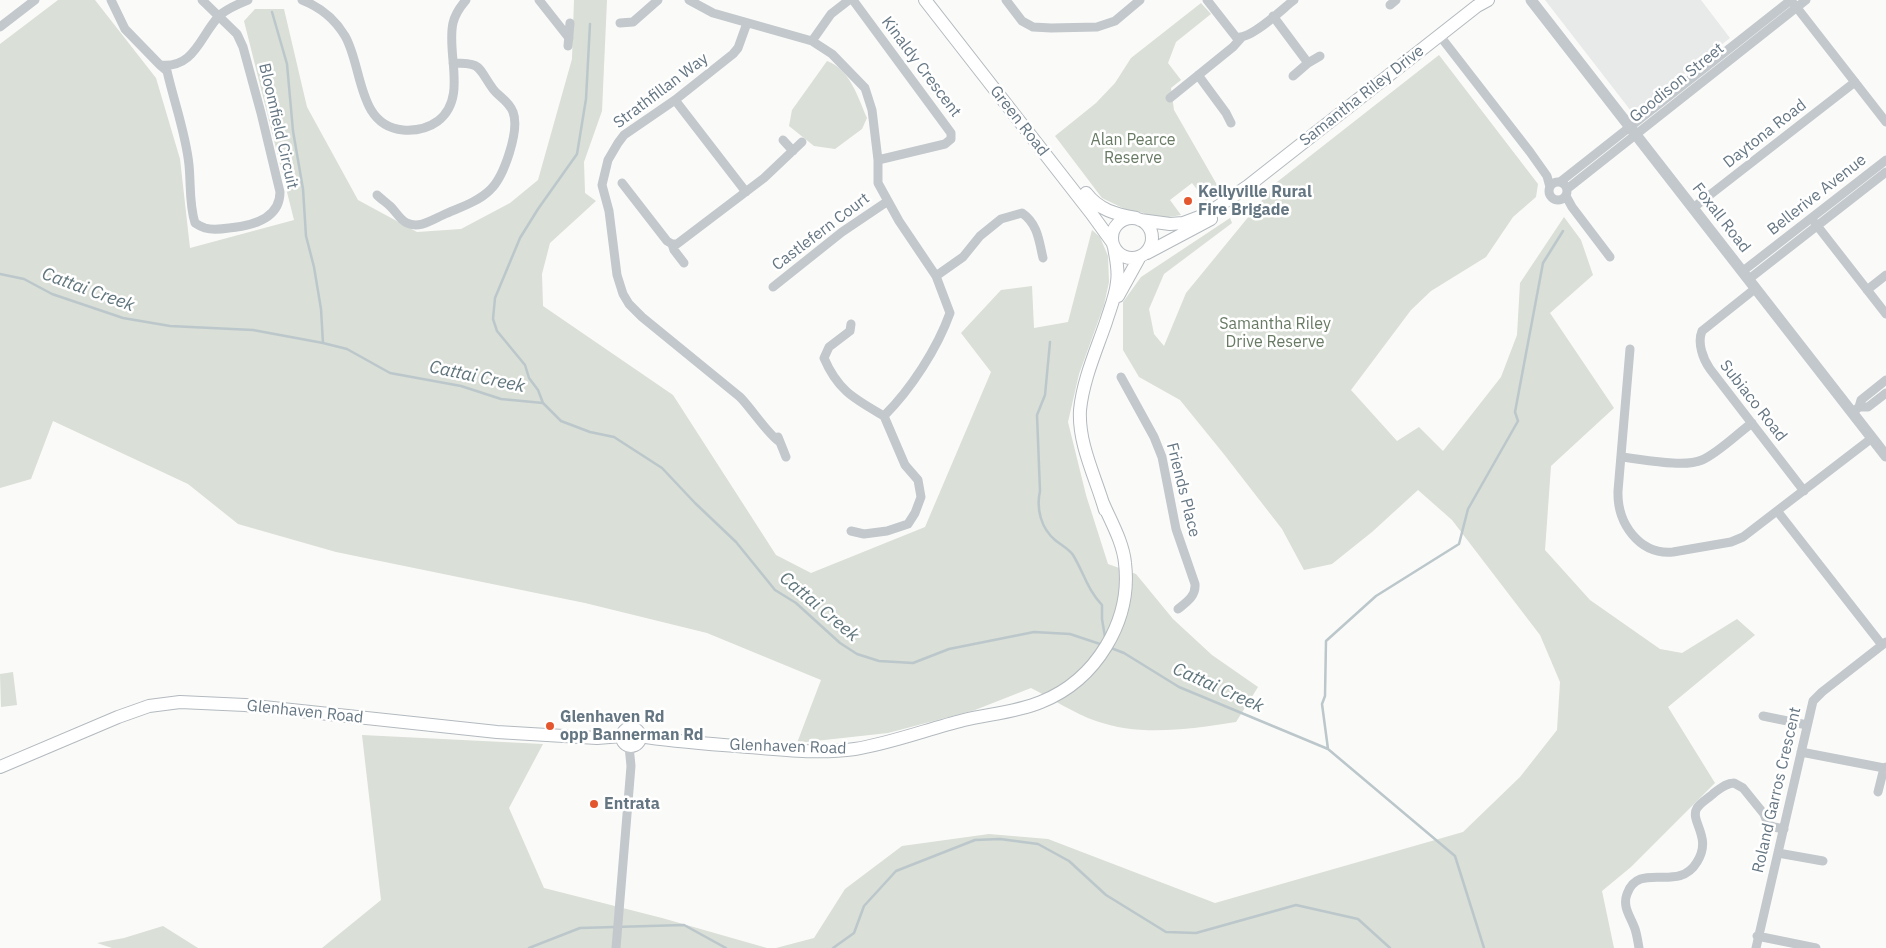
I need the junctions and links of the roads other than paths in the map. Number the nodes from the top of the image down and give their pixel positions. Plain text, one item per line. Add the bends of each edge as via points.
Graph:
1 (35, 0) edge
2 (111, 0) edge
3 (202, 0) edge
4 (248, 0) edge
5 (302, 0) edge
6 (466, 0) edge
7 (539, 0) edge
8 (658, 0) edge
9 (689, 0) edge
10 (851, 0) edge
11 (925, 0) edge
12 (935, 0) edge
13 (1140, 0) edge
14 (1207, 0) edge
15 (1294, 0) edge
16 (1488, 0) edge
17 (1531, 0) edge
18 (1806, 0) edge
19 (1008, 1) edge
20 (1793, 2) edge
21 (1479, 3) edge
22 (219, 16) junction
23 (1273, 16) junction
24 (570, 23) dead end
25 (620, 23) dead end
26 (747, 23) junction
27 (0, 27) edge
28 (1440, 36) junction
29 (1241, 38) junction
30 (812, 41) junction
31 (1320, 56) dead end
32 (453, 63) junction
33 (1308, 63) junction
34 (160, 65) junction
35 (1198, 75) junction
36 (1293, 76) dead end
37 (1855, 82) junction
38 (1170, 98) dead end
39 (675, 100) junction
40 (1886, 122) edge
41 (1231, 123) dead end
42 (1633, 132) junction
43 (783, 140) dead end
44 (802, 142) dead end
45 (793, 151) junction
46 (878, 160) junction
47 (1886, 160) edge
48 (1886, 172) edge
49 (622, 183) dead end
50 (1248, 186) junction
51 (1560, 190) junction
52 (746, 192) junction
53 (376, 195) dead end
54 (888, 201) junction
55 (1693, 208) junction
56 (1138, 219) junction
57 (1814, 222) junction
58 (672, 244) junction
59 (1113, 245) junction
60 (1143, 255) junction
61 (1610, 257) dead end
62 (1042, 258) dead end
63 (684, 263) dead end
64 (1886, 275) edge
65 (936, 276) junction
66 (1749, 279) junction
67 (773, 287) dead end
68 (1867, 290) junction
69 (1112, 306) junction
70 (1886, 314) edge
71 (851, 324) dead end
72 (1630, 350) dead end
73 (1122, 377) dead end
74 (1886, 380) edge
75 (1886, 393) edge
76 (1856, 410) junction
77 (884, 416) junction
78 (1752, 423) junction
79 (1872, 438) junction
80 (1886, 456) edge
81 (786, 457) dead end
82 (1620, 457) junction
83 (1804, 491) junction
84 (1778, 512) junction
85 (851, 531) dead end
86 (1178, 609) dead end
87 (1884, 643) edge
88 (1763, 716) dead end
89 (1807, 725) junction
90 (626, 741) junction
91 (1801, 752) junction
92 (0, 767) edge
93 (1885, 768) edge
94 (1878, 792) dead end
95 (1784, 829) junction
96 (1778, 853) junction
97 (1823, 861) dead end
98 (1754, 944) edge
99 (616, 948) edge
100 (1638, 948) edge
101 (1816, 948) edge

1 - 27 street
2 - 34 street via 125,29
3 - 22 street
4 - 22 street
5 - 32 street via 323,11 336,23 352,51 369,107 387,126 415,131 440,120 452,99
6 - 32 street via 458,9 453,23
7 - 24 street via 569,42
8 - 25 street via 633,22
9 - 26 street via 713,13
10 - 30 street, Kinaldy Crescent via 831,14
10 - 46 street, Kinaldy Crescent via 951,133 951,139 945,144
11 - 59 main road, Green Road
12 - 56 main road, Green Road via 1092,201 1108,212
13 - 19 street via 1115,21 1079,28 1032,27 1022,21
14 - 29 street via 1236,37
15 - 23 street
16 - 21 main road, Samantha Riley Drive
17 - 42 street, Foxall Road
18 - 20 street, Goodison Street
20 - 37 street
20 - 42 street, Goodison Street
21 - 28 main road, Samantha Riley Drive
22 - 34 street via 187,58 171,66
22 - 34 street, Bloomfield Circuit via 237,34 243,47 280,192 280,202 266,218 251,225 222,229 206,229 195,223 191,212 184,138 167,71
23 - 29 street via 1250,35
23 - 33 street
26 - 30 street
26 - 39 street, Strathfillan Way via 733,54
28 - 50 main road, Samantha Riley Drive
28 - 51 street
29 - 35 street
30 - 46 street via 832,54 865,88 872,110
31 - 33 street
32 - 53 street via 472,63 481,69 513,112 513,137 502,174 491,190 420,226 406,223
33 - 36 street
35 - 38 street
35 - 41 street
37 - 40 street
37 - 55 street, Daytona Road
39 - 52 street
39 - 81 street, Strathfillan Way via 624,135 608,160 602,185 609,211 617,275 629,304 740,397 780,442
42 - 51 street, Goodison Street
42 - 55 street, Foxall Road
43 - 45 street
44 - 45 street
45 - 52 street
46 - 54 street via 878,183
47 - 57 street, Bellerive Avenue
48 - 57 street, Bellerive Avenue
49 - 58 street
50 - 56 main road, Samantha Riley Drive via 1195,219 1170,224
50 - 60 main road, Samantha Riley Drive via 1208,221
51 - 61 street
52 - 58 street via 680,243
54 - 65 street
54 - 67 street, Castlefern Court via 842,232
55 - 66 street, Foxall Road
56 - 59 main road via 1129,218 1118,224 1112,235
56 - 60 main road via 1148,225 1152,235 1151,247
57 - 66 street, Bellerive Avenue
57 - 68 street
58 - 63 street
59 - 60 main road via 1124,257 1132,259
59 - 69 main road, Glenhaven Road via 1118,283
60 - 69 main road, Glenhaven Road
62 - 65 street via 1037,231 1030,218 1022,213 1001,219 980,236 963,257
64 - 68 street
65 - 77 street via 950,313 937,342 900,400
66 - 76 street, Foxall Road
66 - 78 street, Subiaco Road via 1700,334 1700,343 1707,365
68 - 70 street
69 - 90 main road, Glenhaven Road via 1089,370 1080,410 1085,447 1103,503 1122,547 1126,584 1118,608 1116,631 1094,658 1061,684 993,714 855,749 777,749 640,736 632,728 625,730
71 - 77 street via 850,331 829,347 824,358 840,386
72 - 82 street
73 - 86 street, Friends Place via 1162,457 1176,530 1196,584 1192,596
74 - 76 street via 1861,400
75 - 76 street via 1868,407
76 - 79 street, Foxall Road
77 - 85 street via 905,465 918,480 921,497 908,524 864,534
78 - 82 street via 1709,456 1694,462
78 - 83 street, Subiaco Road
79 - 80 street, Foxall Road
79 - 83 street
82 - 84 street via 1617,500 1621,518 1638,541 1658,552 1738,540
83 - 84 street
84 - 87 street
87 - 89 street, Roland Garros Crescent via 1817,696
88 - 89 street
89 - 91 street, Roland Garros Crescent
90 - 92 main road, Glenhaven Road via 497,732 245,705 180,702 149,706 118,717
90 - 99 street via 631,766
91 - 93 street
91 - 95 street, Roland Garros Crescent
93 - 94 street
95 - 96 street, Roland Garros Crescent
95 - 100 street via 1768,824 1743,788 1734,783 1724,785 1699,805 1695,818 1703,842 1696,865 1679,876 1642,878 1628,891 1626,910 1635,927
96 - 97 street
96 - 98 street, Roland Garros Crescent
98 - 101 street

